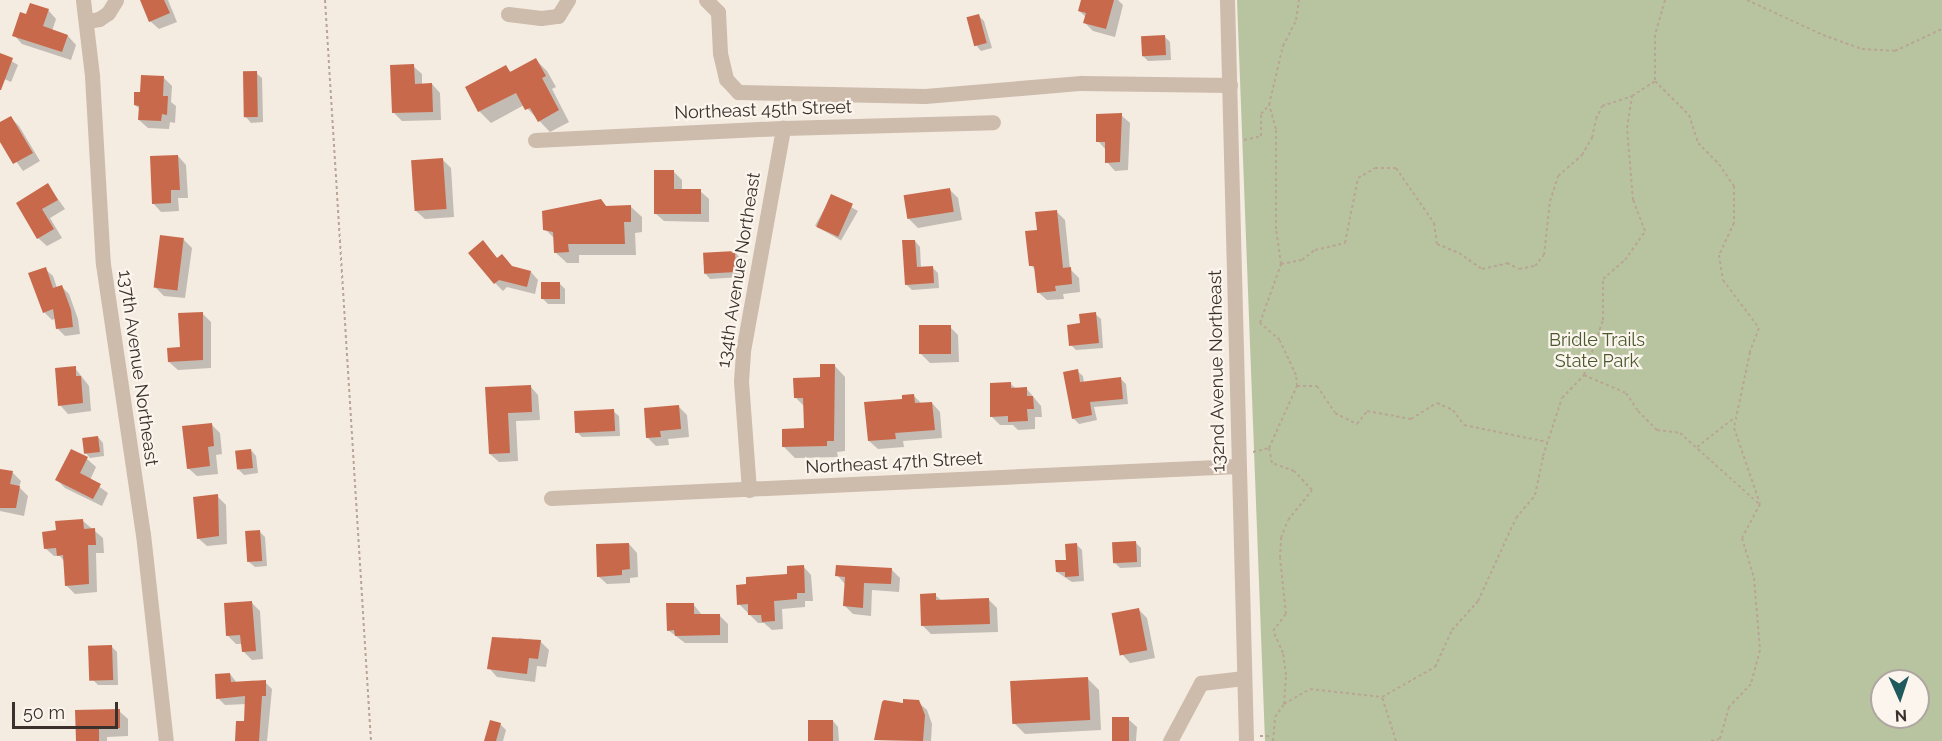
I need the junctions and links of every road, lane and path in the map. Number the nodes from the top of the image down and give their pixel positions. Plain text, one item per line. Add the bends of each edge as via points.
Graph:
1 (83, 0) edge
2 (116, 0) edge
3 (325, 0) edge
4 (568, 0) edge
5 (706, 0) edge
6 (1227, 0) edge
7 (1299, 0) edge
8 (1665, 0) edge
9 (1747, 0) edge
10 (508, 14) dead end
11 (87, 21) junction
12 (1942, 29) edge
13 (1655, 81) junction
14 (1230, 85) junction
15 (1632, 96) junction
16 (1269, 105) junction
17 (993, 122) dead end
18 (783, 128) junction
19 (535, 140) dead end
20 (1231, 144) junction
21 (1281, 264) junction
22 (1584, 375) junction
23 (1297, 386) junction
24 (1734, 418) junction
25 (1547, 442) junction
26 (1696, 447) junction
27 (1269, 448) junction
28 (1253, 452) dead end
29 (1239, 466) junction
30 (749, 490) junction
31 (551, 498) dead end
32 (1760, 504) junction
33 (1244, 678) junction
34 (1382, 698) junction
35 (1284, 704) junction
36 (1719, 740) edge
37 (166, 741) edge
38 (371, 741) edge
39 (1170, 741) edge
40 (1246, 741) edge
41 (1273, 741) edge
42 (1396, 741) edge
43 (1711, 741) edge

1 - 11 street, 137th Avenue Northeast
2 - 11 street via 108,13
3 - 38 path
4 - 10 street via 558,16
5 - 14 street via 718,12 726,79 738,92 925,96 1081,83
6 - 14 street, 132nd Avenue Northeast
7 - 16 path
8 - 13 path via 1655,35
9 - 12 path via 1862,49 1895,51
11 - 37 street, 137th Avenue Northeast via 104,264 143,534
13 - 15 path
13 - 24 path via 1689,115 1698,143 1734,186 1734,223 1719,255 1723,280 1759,328
14 - 20 street, 132nd Avenue Northeast
15 - 21 path via 1602,106 1582,155 1558,176 1550,201 1545,255 1535,266 1519,269 1507,264 1482,269 1459,252 1437,244 1434,223 1396,168 1375,168 1358,178 1345,243
15 - 22 path via 1626,128 1633,200 1645,231 1625,260 1603,279 1603,320
16 - 20 path via 1261,114 1261,136
16 - 21 path via 1276,129 1276,229
17 - 18 street, Northeast 45th Street
18 - 19 street, Northeast 45th Street
18 - 30 street, 134th Avenue Northeast via 743,351 741,381
20 - 29 street, 132nd Avenue Northeast
21 - 23 path via 1260,323 1280,340
22 - 25 path via 1562,398
22 - 26 path via 1626,393 1657,430 1680,433
23 - 25 path via 1317,386 1335,413 1357,424 1367,411 1411,419 1437,403 1453,410 1464,425
23 - 27 path
24 - 26 path
24 - 32 path
25 - 34 path via 1535,495 1516,518 1478,601 1452,630 1435,667
26 - 32 path
27 - 28 path
27 - 35 path via 1272,463 1294,471 1312,490 1288,520 1281,538 1286,614 1273,631 1283,653
29 - 30 street, Northeast 47th Street
29 - 33 street, 132nd Avenue Northeast
30 - 31 street, Northeast 47th Street
32 - 36 path via 1743,538 1755,578 1760,650 1751,684 1729,707
33 - 39 street via 1201,683
33 - 40 street, 132nd Avenue Northeast
34 - 35 path via 1310,689
34 - 42 path
35 - 41 path via 1275,717
36 - 43 path

